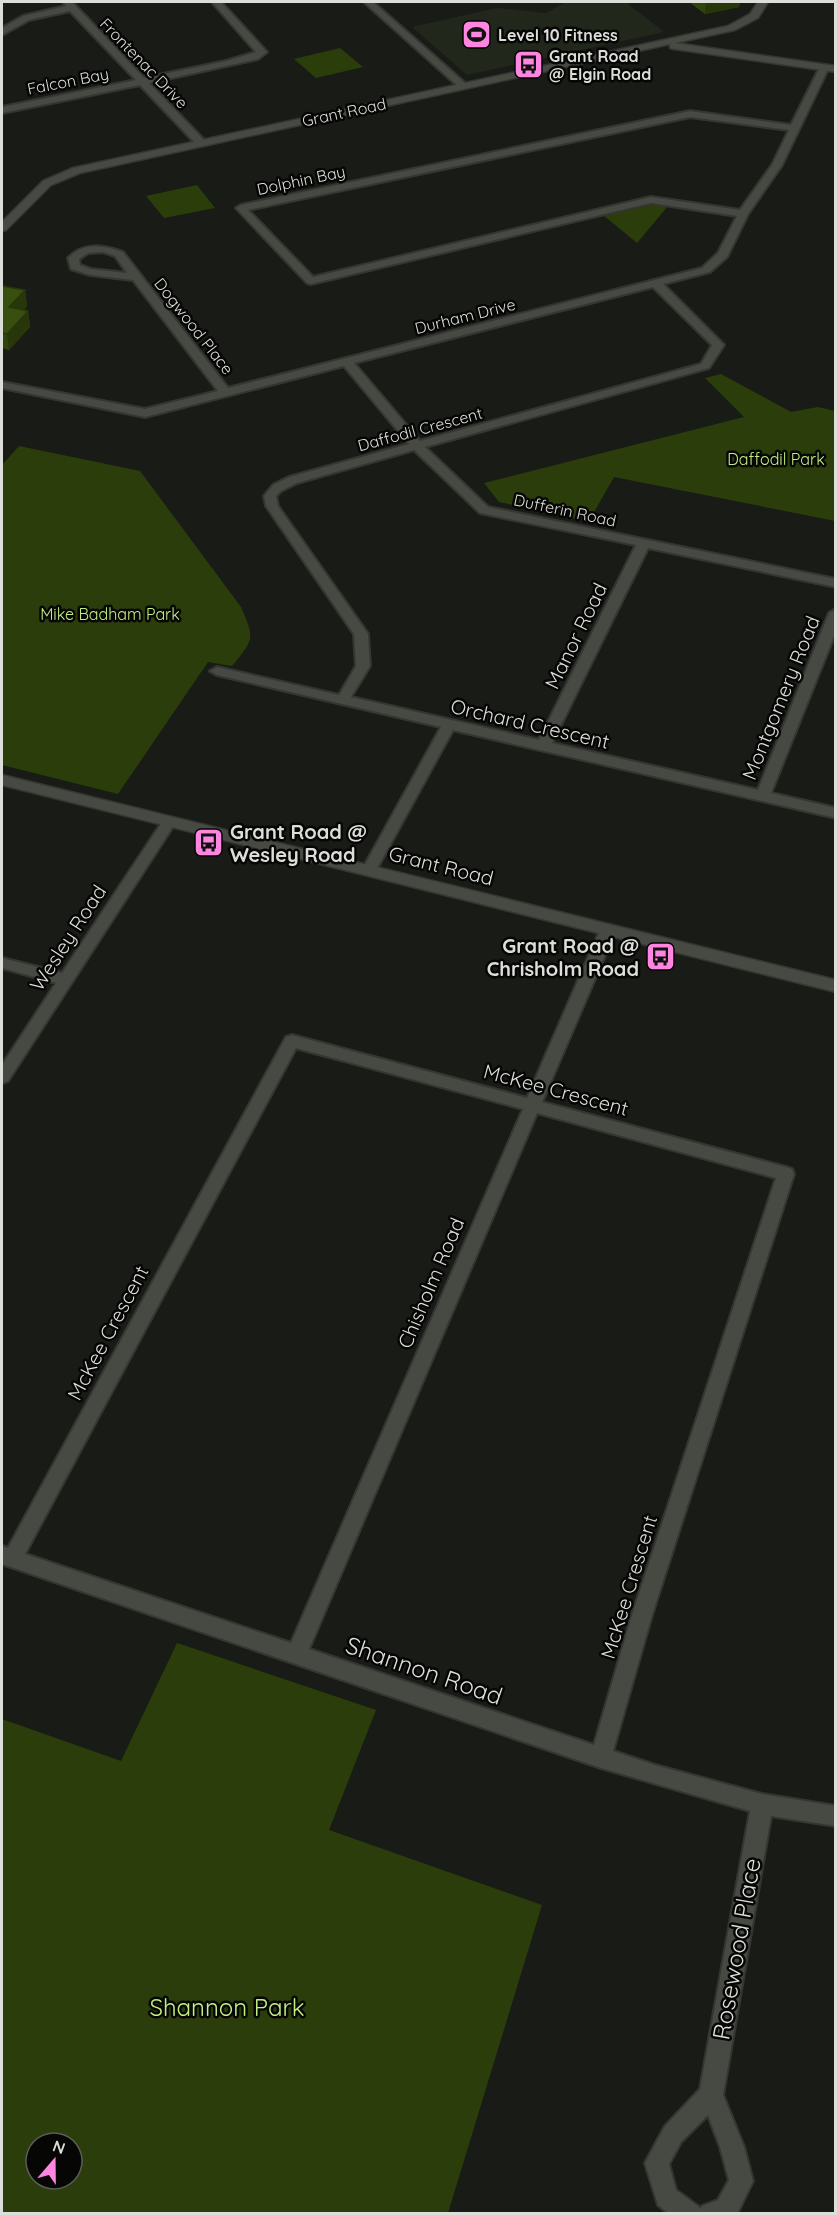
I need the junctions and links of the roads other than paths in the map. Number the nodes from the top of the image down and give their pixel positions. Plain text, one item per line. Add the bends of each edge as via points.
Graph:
1 (216, 2) edge
2 (369, 2) edge
3 (763, 2) edge
4 (69, 5) edge
5 (2, 32) edge
6 (706, 33) junction
7 (651, 45) junction
8 (739, 55) junction
9 (830, 68) edge
10 (141, 82) junction
11 (463, 86) junction
12 (2, 110) edge
13 (795, 128) junction
14 (201, 143) junction
15 (743, 214) junction
16 (2, 228) edge
17 (135, 277) junction
18 (656, 284) junction
19 (348, 363) junction
20 (2, 385) edge
21 (226, 394) junction
22 (418, 447) junction
23 (644, 543) junction
24 (836, 583) edge
25 (836, 614) edge
26 (217, 671) dead end
27 (342, 700) junction
28 (448, 726) junction
29 (543, 747) junction
30 (2, 780) edge
31 (762, 797) junction
32 (836, 813) edge
33 (169, 822) junction
34 (369, 870) junction
35 (608, 930) junction
36 (2, 963) edge
37 (66, 980) junction
38 (836, 986) edge
39 (2, 1077) edge
40 (532, 1107) junction
41 (7, 1557) edge
42 (296, 1655) junction
43 (601, 1758) junction
44 (762, 1803) junction
45 (836, 1816) edge
46 (711, 2095) junction
47 (690, 2214) edge
48 (710, 2214) edge

1 - 10 street, Falcon Bay via 262,52 255,57
2 - 11 street
3 - 6 street, Grant Road via 744,23
4 - 5 street via 28,16
4 - 10 street, Frontenac Drive
6 - 7 street, Grant Road
6 - 8 street
7 - 8 street
7 - 11 street, Grant Road
8 - 9 street
9 - 13 street, Durham Drive
10 - 12 street, Falcon Bay
10 - 14 street, Frontenac Drive
11 - 14 street, Grant Road
13 - 15 street, Durham Drive via 777,165
13 - 15 street, Dolphin Bay via 690,114 241,208 311,281 651,200
14 - 16 street, Grant Road via 60,176 46,183
15 - 18 street, Durham Drive via 723,255 706,270
17 - 17 street, Dogwood Place via 119,254 104,249 85,250 73,258 75,267 90,272
17 - 21 street, Dogwood Place
18 - 19 street, Durham Drive
18 - 22 street, Daffodil Crescent via 718,345 705,366
19 - 21 street, Durham Drive
19 - 22 street, Dufferin Road
20 - 21 street, Durham Drive via 145,413
22 - 23 street, Dufferin Road via 484,510
22 - 27 street, Daffodil Crescent via 293,480 270,496 272,506 361,634 363,666
23 - 24 street, Dufferin Road
23 - 29 street, Manor Road
25 - 31 street, Montgomery Road
26 - 27 street, Orchard Crescent
27 - 28 street, Orchard Crescent
28 - 29 street, Orchard Crescent
28 - 34 street
29 - 31 street, Orchard Crescent
30 - 33 street, Grant Road
31 - 32 street, Orchard Crescent
33 - 34 street, Grant Road
33 - 37 street, Wesley Road
34 - 35 street, Grant Road
35 - 38 street, Grant Road
35 - 40 street, Chisholm Road
36 - 37 street
37 - 39 street, Wesley Road
40 - 41 street, McKee Crescent via 292,1041
40 - 42 street, Chisholm Road
40 - 43 street, McKee Crescent via 786,1174 645,1604
41 - 42 street, Shannon Road
42 - 43 street, Shannon Road
43 - 44 street, Shannon Road
44 - 45 street, Shannon Road
44 - 46 street, Rosewood Place
46 - 47 street via 673,2134 657,2163 666,2197
46 - 48 street via 741,2181 726,2210

